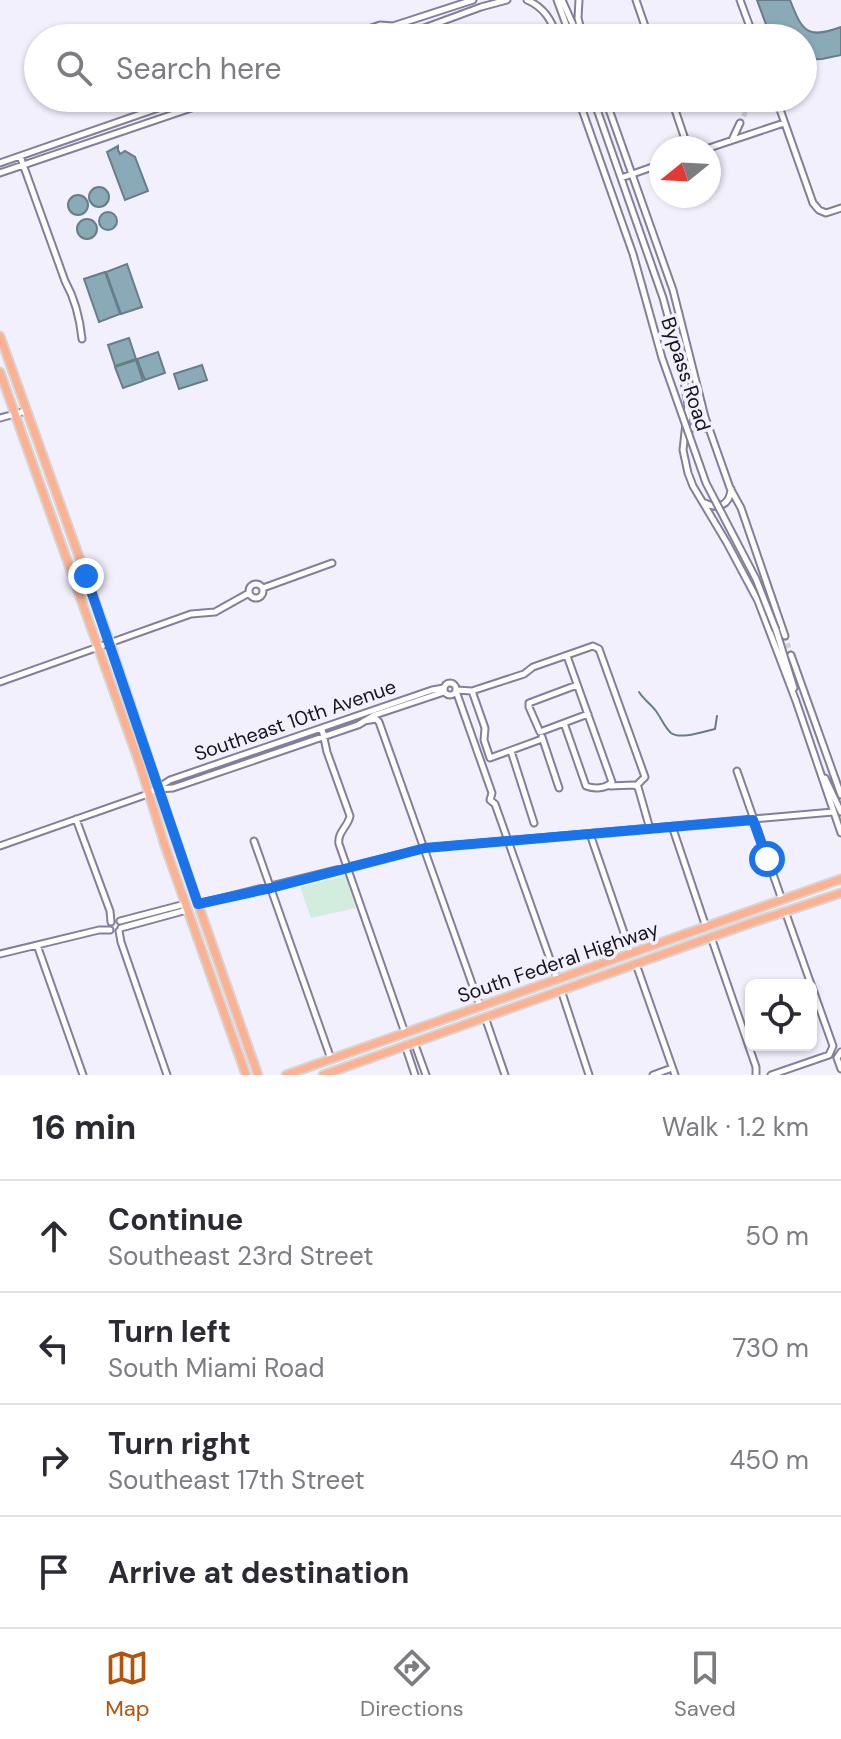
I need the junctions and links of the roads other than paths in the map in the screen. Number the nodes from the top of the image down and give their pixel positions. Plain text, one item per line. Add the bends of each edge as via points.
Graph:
1 (473, 0) edge
2 (507, 0) edge
3 (527, 0) edge
4 (559, 0) edge
5 (579, 0) edge
6 (636, 0) edge
7 (740, 0) edge
8 (399, 24) edge
9 (435, 24) edge
10 (552, 24) edge
11 (567, 24) edge
12 (573, 24) edge
13 (579, 24) edge
14 (644, 24) edge
15 (749, 24) edge
16 (147, 112) edge
17 (180, 112) edge
18 (583, 112) edge
19 (597, 112) edge
20 (610, 112) edge
21 (676, 112) edge
22 (780, 112) edge
23 (612, 119) junction
24 (601, 123) junction
25 (740, 123) tunnel mouth
26 (784, 123) junction
27 (684, 136) edge
28 (732, 140) junction
29 (721, 144) edge
30 (20, 156) junction
31 (0, 163) edge
32 (23, 165) junction
33 (649, 168) edge
34 (0, 173) edge
35 (632, 174) junction
36 (621, 178) junction
37 (841, 208) edge
38 (649, 222) junction
39 (638, 226) junction
40 (664, 303) junction
41 (680, 315) junction
42 (673, 333) junction
43 (0, 336) edge
44 (82, 339) dead end
45 (687, 344) junction
46 (0, 372) edge
47 (26, 411) junction
48 (15, 414) junction
49 (0, 418) edge
50 (709, 429) junction
51 (685, 433) junction
52 (730, 488) junction
53 (701, 500) junction
54 (57, 531) junction
55 (75, 546) junction
56 (62, 547) junction
57 (80, 561) junction
58 (332, 563) dead end
59 (263, 588) junction
60 (249, 593) junction
61 (785, 636) tunnel mouth
62 (110, 643) junction
63 (98, 647) junction
64 (784, 653) junction
65 (791, 655) tunnel mouth
66 (567, 656) junction
67 (0, 682) edge
68 (577, 685) junction
69 (444, 690) junction
70 (456, 691) junction
71 (472, 691) junction
72 (796, 701) junction
73 (588, 714) junction
74 (812, 717) junction
75 (364, 721) junction
76 (564, 723) junction
77 (322, 729) junction
78 (541, 736) junction
79 (323, 737) junction
80 (821, 741) junction
81 (285, 742) junction
82 (288, 749) junction
83 (812, 749) junction
84 (511, 751) junction
85 (817, 763) junction
86 (737, 771) dead end
87 (609, 786) junction
88 (636, 786) junction
89 (559, 788) dead end
90 (158, 789) junction
91 (148, 794) junction
92 (841, 795) edge
93 (833, 812) junction
94 (841, 812) edge
95 (76, 819) junction
96 (753, 820) junction
97 (534, 823) dead end
98 (672, 826) junction
99 (650, 829) junction
100 (841, 833) edge
101 (590, 834) junction
102 (508, 840) junction
103 (254, 841) dead end
104 (1, 844) edge
105 (425, 848) junction
106 (347, 868) junction
107 (841, 879) edge
108 (271, 888) junction
109 (181, 892) junction
110 (841, 893) edge
111 (782, 900) junction
112 (198, 904) junction
113 (186, 907) junction
114 (785, 911) junction
115 (719, 922) junction
116 (115, 926) junction
117 (706, 927) junction
118 (711, 937) junction
119 (698, 942) junction
120 (37, 945) junction
121 (631, 953) junction
122 (0, 954) edge
123 (636, 964) junction
124 (570, 975) junction
125 (557, 979) junction
126 (561, 990) junction
127 (544, 996) junction
128 (480, 1006) junction
129 (485, 1017) junction
130 (418, 1028) junction
131 (405, 1033) junction
132 (414, 1042) junction
133 (405, 1045) junction
134 (393, 1050) junction
135 (839, 1055) edge
136 (331, 1059) junction
137 (672, 1068) junction
138 (841, 1069) edge
139 (335, 1073) edge
140 (83, 1075) edge
141 (167, 1075) edge
142 (246, 1075) edge
143 (258, 1075) edge
144 (286, 1075) edge
145 (323, 1075) edge
146 (415, 1075) edge
147 (426, 1075) edge
148 (505, 1075) edge
149 (589, 1075) edge
150 (653, 1075) edge
151 (675, 1075) edge
152 (756, 1075) edge
153 (771, 1075) edge

1 - 8 street
2 - 9 street
3 - 10 street via 542,8
4 - 11 street
4 - 12 street
5 - 13 street
6 - 14 street
7 - 15 street
16 - 30 street
17 - 32 street
18 - 64 street, Bypass Road, bridge via 706,483 756,579
19 - 24 street
20 - 23 street
21 - 27 street
22 - 26 street
23 - 24 street
23 - 35 street
24 - 36 street
25 - 28 street
26 - 28 street
26 - 37 street via 813,203 826,213
28 - 29 street
30 - 31 street
30 - 32 street
32 - 34 street
32 - 44 street via 74,301
33 - 35 street
35 - 36 street
35 - 38 street
36 - 39 street
38 - 39 street
38 - 41 street
39 - 40 street
40 - 41 street
40 - 42 street
41 - 45 street
42 - 45 street via 679,330
42 - 51 street via 688,400
43 - 47 main road
45 - 50 street
46 - 48 main road
47 - 48 street
47 - 55 main road
48 - 49 street
48 - 54 main road
50 - 51 street via 696,425
50 - 52 street
51 - 53 street via 685,462
52 - 53 street via 723,505
52 - 61 street
53 - 72 street via 758,601
54 - 55 main road via 66,544
54 - 56 main road
55 - 57 main road
56 - 57 main road
56 - 63 main road
57 - 62 main road
58 - 59 street
59 - 60 street via 254,583
59 - 60 street via 259,598
60 - 62 street via 215,612 191,614
62 - 63 street
62 - 90 main road
63 - 67 street
63 - 91 main road
64 - 72 street, Bypass Road
64 - 74 street, Bypass Road
65 - 74 street
66 - 68 street
66 - 71 street, Southeast 10th Avenue
66 - 88 street, Southeast 10th Avenue via 593,646 599,649 645,777
68 - 73 street
68 - 78 street via 529,703
69 - 70 street, Southeast 10th Avenue via 451,683
69 - 75 street, Southeast 10th Avenue
69 - 77 street, Southeast 10th Avenue
70 - 71 street, Southeast 10th Avenue
70 - 102 street
71 - 84 street via 490,758
72 - 83 street
73 - 76 street
73 - 87 street
74 - 80 street
75 - 79 street, Southeast 10th Avenue
75 - 105 street via 379,722
76 - 78 street
76 - 87 street via 586,786
77 - 79 street
77 - 81 street, Southeast 10th Avenue
78 - 84 street
78 - 89 street
79 - 82 street, Southeast 10th Avenue
79 - 106 street via 350,816 338,838
80 - 83 street
80 - 92 street
81 - 82 street
81 - 90 street, Southeast 10th Avenue via 170,780
82 - 90 street, Southeast 10th Avenue
83 - 85 street
84 - 97 street
85 - 93 street
85 - 94 street
86 - 96 street
87 - 88 street
88 - 99 street
90 - 91 street, Southeast 10th Avenue
90 - 112 main road
91 - 95 street, Southeast 10th Avenue
91 - 109 main road
93 - 96 street
93 - 100 street
95 - 104 street, Southeast 10th Avenue
95 - 116 street
96 - 98 street
96 - 111 street
98 - 99 street
98 - 117 street
99 - 101 street
101 - 102 street
101 - 121 street
102 - 105 street
102 - 125 street
103 - 108 street
105 - 106 street
105 - 128 street
106 - 108 street
106 - 131 street
107 - 111 main road, South Federal Highway
108 - 112 street
108 - 136 street
109 - 112 main road
109 - 113 main road
110 - 114 main road, South Federal Highway
111 - 115 main road, South Federal Highway
112 - 143 main road
113 - 116 street
113 - 142 main road
114 - 118 main road, South Federal Highway
114 - 153 street via 833,1046 829,1055
115 - 117 main road, South Federal Highway
115 - 118 main road
116 - 120 street
116 - 141 street
117 - 119 main road
117 - 121 main road, South Federal Highway
118 - 119 main road, South Federal Highway
118 - 152 street
119 - 123 main road, South Federal Highway
120 - 122 street
120 - 140 street
121 - 124 main road, South Federal Highway
123 - 126 main road, South Federal Highway
123 - 137 street
124 - 125 main road, South Federal Highway
124 - 126 main road
125 - 127 main road
125 - 128 main road, South Federal Highway
126 - 127 main road, South Federal Highway
126 - 149 street
127 - 129 main road, South Federal Highway
128 - 130 main road, South Federal Highway
129 - 132 main road, South Federal Highway
129 - 148 street
130 - 131 main road, South Federal Highway
130 - 133 main road
131 - 134 main road
131 - 136 main road, South Federal Highway
132 - 133 main road, South Federal Highway
132 - 147 street
133 - 134 main road, South Federal Highway
133 - 146 street
134 - 139 main road, South Federal Highway
135 - 138 street
136 - 144 main road, South Federal Highway
137 - 150 street
137 - 151 street
139 - 145 main road, South Federal Highway

